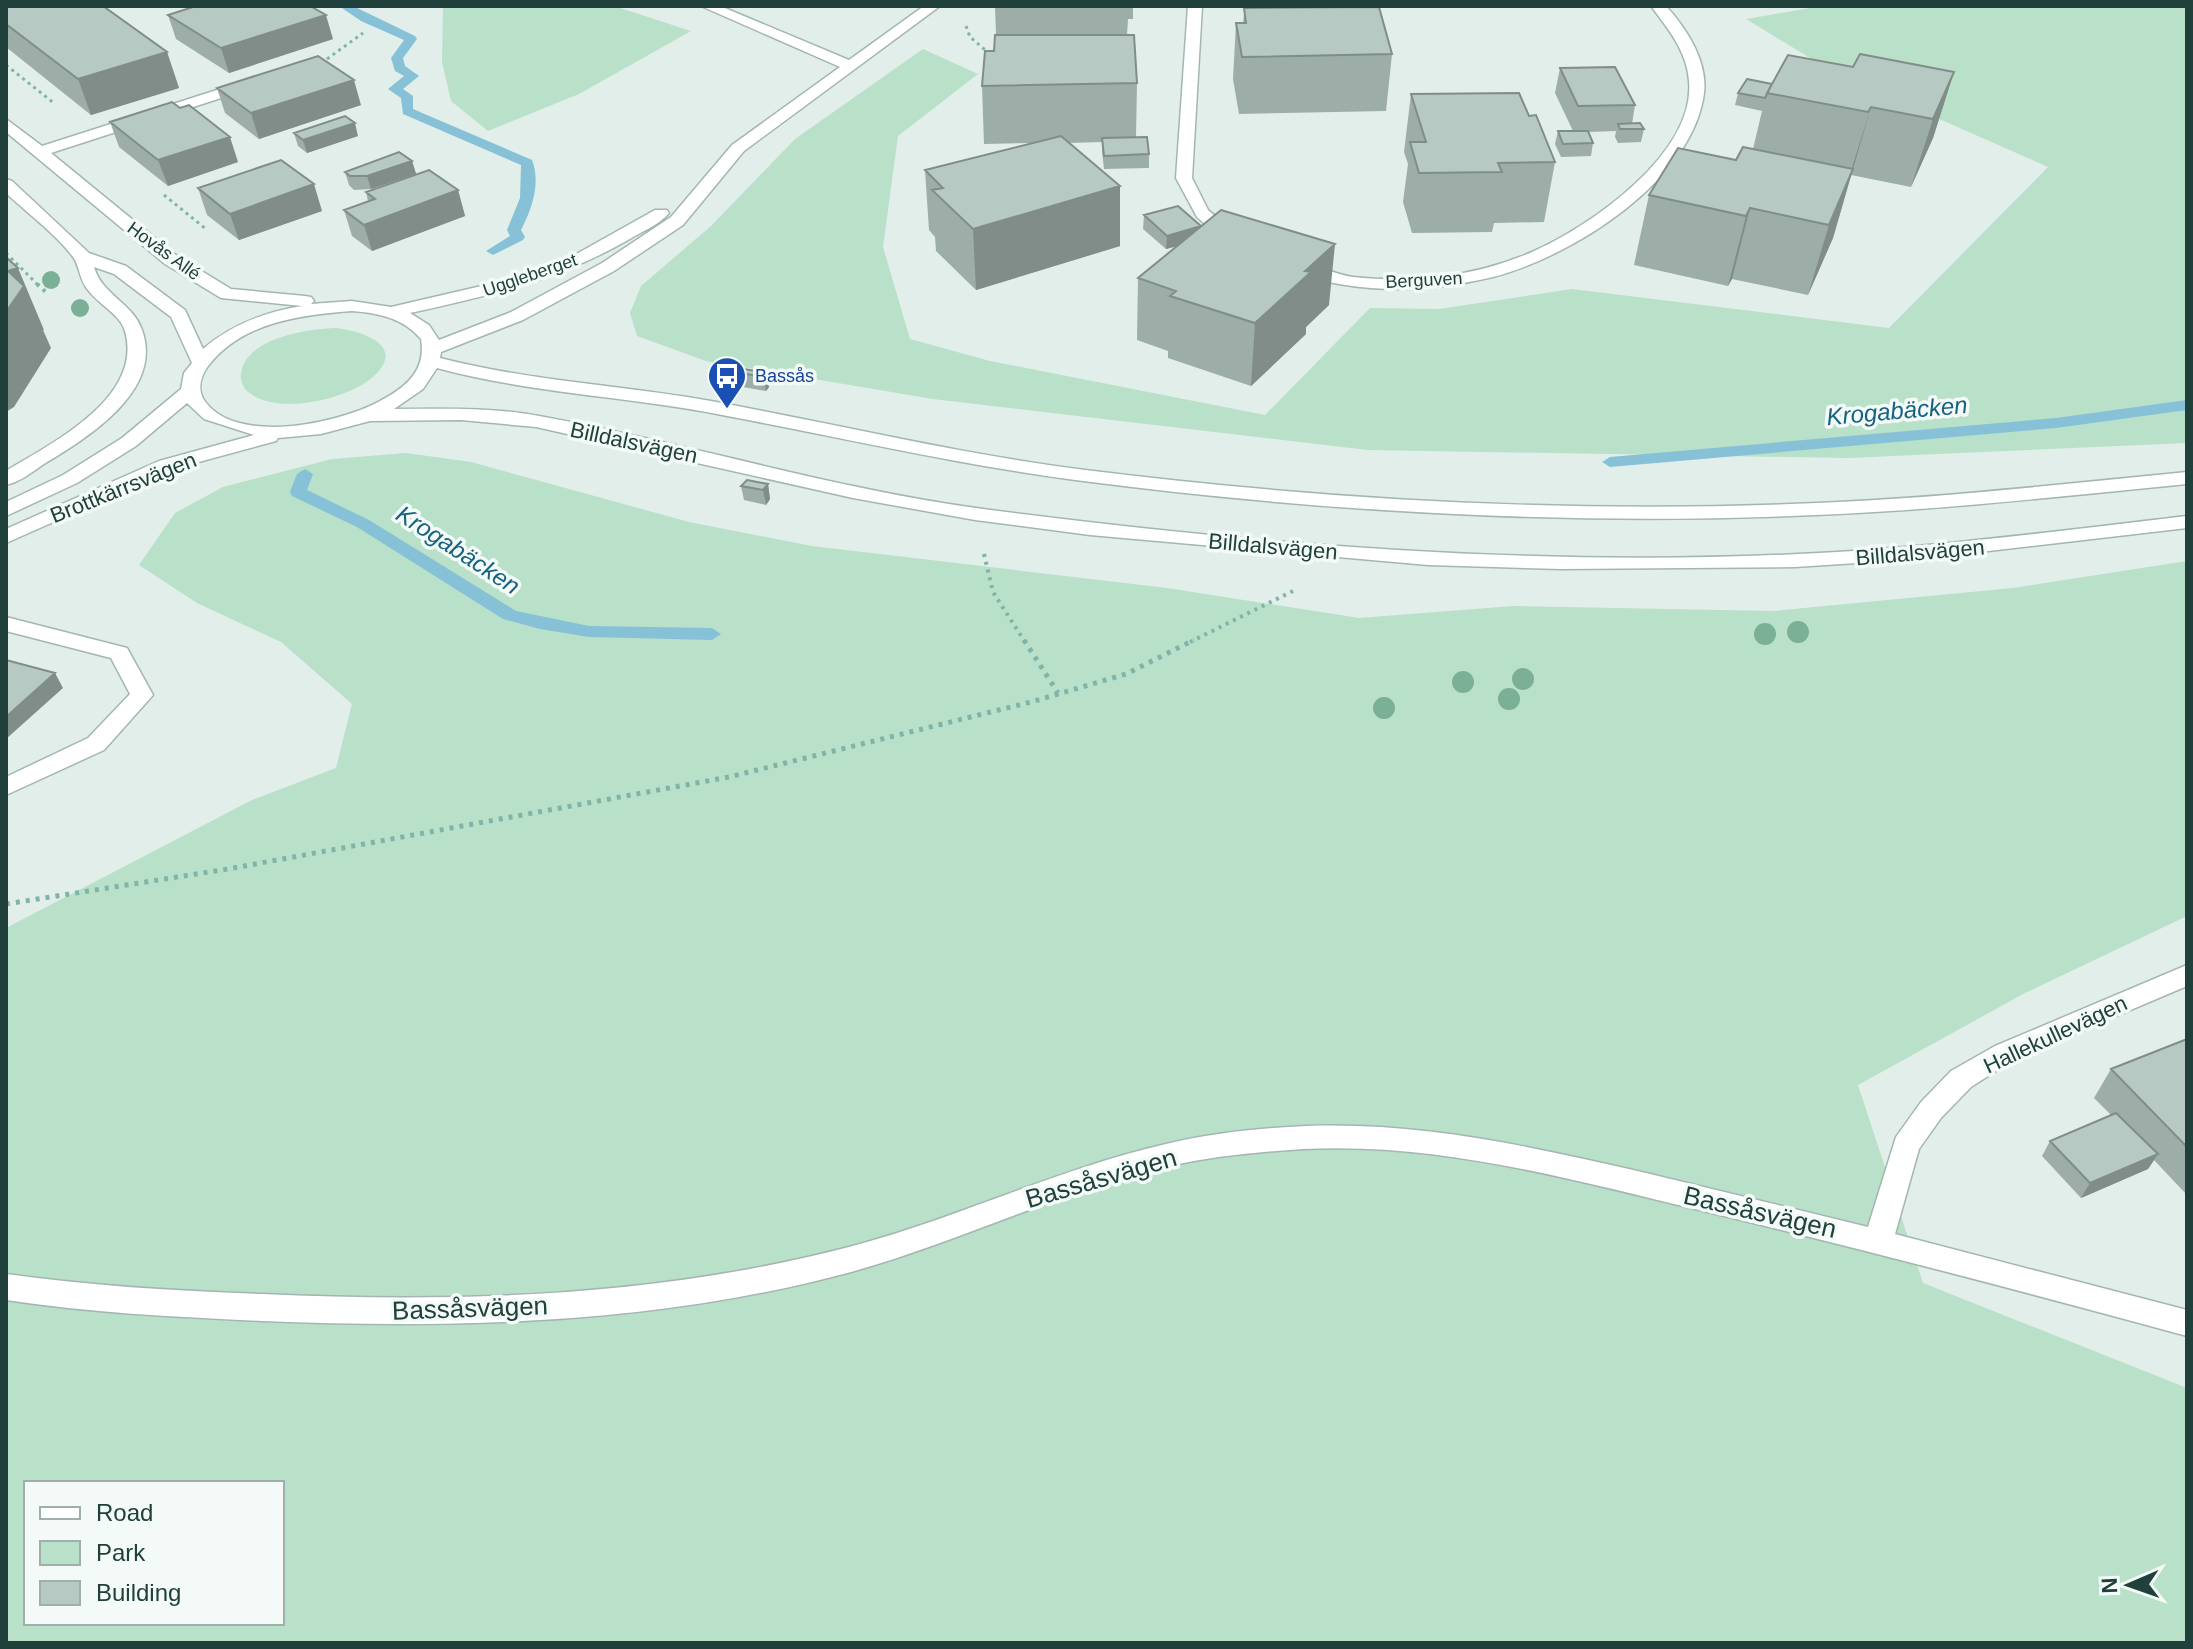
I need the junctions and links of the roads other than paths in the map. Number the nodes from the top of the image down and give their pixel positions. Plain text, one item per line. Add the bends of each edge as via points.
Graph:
1 (708, 6) edge
2 (933, 6) edge
3 (1195, 6) edge
4 (1658, 6) edge
5 (327, 59) edge
6 (852, 67) junction
7 (6, 124) edge
8 (38, 152) junction
9 (6, 184) edge
10 (701, 189) junction
11 (1248, 247) edge
12 (83, 257) junction
13 (1277, 260) edge
14 (352, 306) junction
15 (391, 312) junction
16 (433, 355) junction
17 (200, 362) junction
18 (191, 390) junction
19 (367, 415) junction
20 (289, 432) junction
21 (2187, 478) edge
22 (6, 479) edge
23 (6, 510) edge
24 (2187, 522) edge
25 (6, 537) edge
26 (6, 624) edge
27 (6, 787) edge
28 (2187, 975) edge
29 (1879, 1240) junction
30 (6, 1287) edge
31 (2187, 1323) edge

1 - 6 street
2 - 6 street, Uggleberget
3 - 11 street via 1184,178 1202,214 1220,232
4 - 13 street, Berguven via 1682,37 1694,66 1697,93 1688,128 1652,178 1585,233 1518,265 1469,278 1417,283 1332,278
5 - 8 street
6 - 10 street, Uggleberget via 738,148
7 - 8 street, Hovås Allé
8 - 14 street, Hovås Allé via 171,260 227,294
9 - 12 street, Hovås Allé
10 - 15 street, Uggleberget via 594,252 547,273
10 - 16 street, Uggleberget via 677,221 608,267
12 - 17 street, Hovås Allé via 120,270 179,314
12 - 22 street, Hovås Allé via 90,283 134,329 135,371 117,402
14 - 15 street
14 - 17 street via 280,315 247,327
15 - 16 street via 422,327
16 - 19 street, Billdalsvägen via 421,380
16 - 21 street, Billdalsvägen via 507,380 664,398 1084,475 1413,504 1547,511 1765,511 2023,495
17 - 18 street
18 - 20 street, Billdalsvägen via 199,408 220,422 250,431
18 - 23 street, Brottkärrsvägen via 129,442
19 - 20 street, Billdalsvägen
19 - 24 street, Billdalsvägen via 461,414 536,421 975,514 1428,559 1591,564 1795,561 1919,553
20 - 25 street, Brottkärrsvägen via 166,465
26 - 27 street via 119,653 142,695 96,744
28 - 29 street, Hallekullevägen via 2004,1053 1961,1079 1906,1145
29 - 30 street, Bassåsvägen via 1574,1168 1372,1135 1239,1144 1153,1158 850,1259 759,1282 646,1298 515,1309 346,1312 59,1296
29 - 31 street, Bassåsvägen

